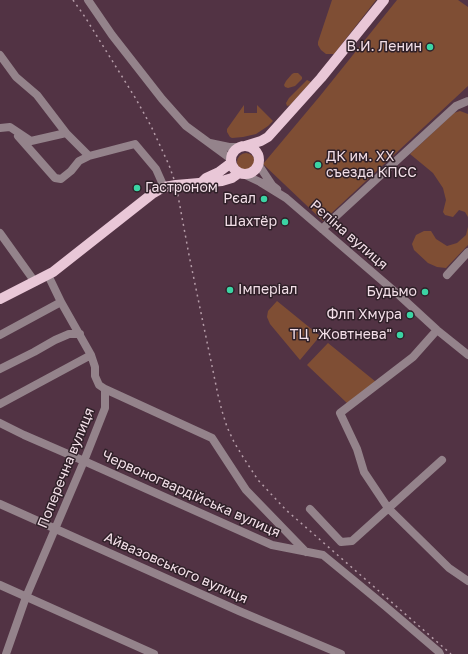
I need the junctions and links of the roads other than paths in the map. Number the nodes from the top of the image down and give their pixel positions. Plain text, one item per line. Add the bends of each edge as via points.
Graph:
1 (88, 0) edge
2 (384, 0) edge
3 (0, 55) edge
4 (468, 101) edge
5 (10, 127) junction
6 (0, 128) edge
7 (66, 133) junction
8 (268, 137) junction
9 (204, 140) junction
10 (243, 147) junction
11 (89, 156) junction
12 (231, 161) junction
13 (258, 162) junction
14 (241, 174) junction
15 (200, 183) junction
16 (164, 187) junction
17 (286, 198) junction
18 (322, 229) junction
19 (0, 233) edge
20 (468, 252) edge
21 (447, 274) dead end
22 (48, 275) junction
23 (35, 282) junction
24 (0, 299) edge
25 (61, 302) junction
26 (437, 330) junction
27 (80, 334) junction
28 (0, 335) edge
29 (91, 355) junction
30 (468, 355) edge
31 (0, 369) edge
32 (105, 389) junction
33 (0, 404) edge
34 (0, 423) edge
35 (442, 460) dead end
36 (84, 461) junction
37 (0, 504) edge
38 (388, 508) junction
39 (310, 509) dead end
40 (56, 529) junction
41 (306, 552) junction
42 (468, 581) edge
43 (0, 585) edge
44 (26, 597) junction
45 (6, 654) edge
46 (154, 654) edge
47 (341, 654) edge
48 (440, 654) edge

1 - 9 street via 162,99 186,126
2 - 8 main road via 321,78
3 - 7 street via 16,77 37,95
4 - 18 street via 456,106
5 - 6 street
5 - 7 street via 31,140
5 - 11 street via 55,178 61,179 79,161
7 - 11 street
8 - 10 main road
8 - 13 main road
9 - 10 street via 229,147
9 - 12 street
10 - 12 main road via 234,152
10 - 13 main road via 252,148 257,153
11 - 16 street via 135,144 156,169
12 - 14 main road via 234,170
12 - 15 main road
13 - 14 main road via 255,170 249,174
13 - 17 street via 272,185
14 - 15 main road via 222,181
14 - 17 street, Рєпіна вулиця
15 - 16 main road
16 - 22 main road
17 - 18 street, Рєпіна вулиця
18 - 26 street, Рєпіна вулиця
19 - 23 street
20 - 21 street
22 - 23 main road
22 - 25 street
23 - 24 main road
25 - 27 street
25 - 28 street
26 - 30 street, Рєпіна вулиця
26 - 38 street via 413,357 340,413 357,449 364,472
27 - 29 street
27 - 31 street via 69,334 55,340
29 - 32 street via 95,376 99,385
29 - 33 street
32 - 36 street, Поперечна вулиця via 105,408
32 - 41 street via 212,438 246,490
34 - 36 street, Червоногвардійська вулиця
35 - 38 street
36 - 40 street, Поперечна вулиця
36 - 41 street, Червоногвардійська вулиця via 272,545
37 - 40 street, Айвазовського вулиця
38 - 39 street via 352,541 340,542
38 - 42 street via 449,568
40 - 44 street, Поперечна вулиця
40 - 47 street, Айвазовського вулиця
41 - 48 street, Червоногвардійська вулиця via 323,555
43 - 44 street
44 - 45 street, Поперечна вулиця
44 - 46 street

